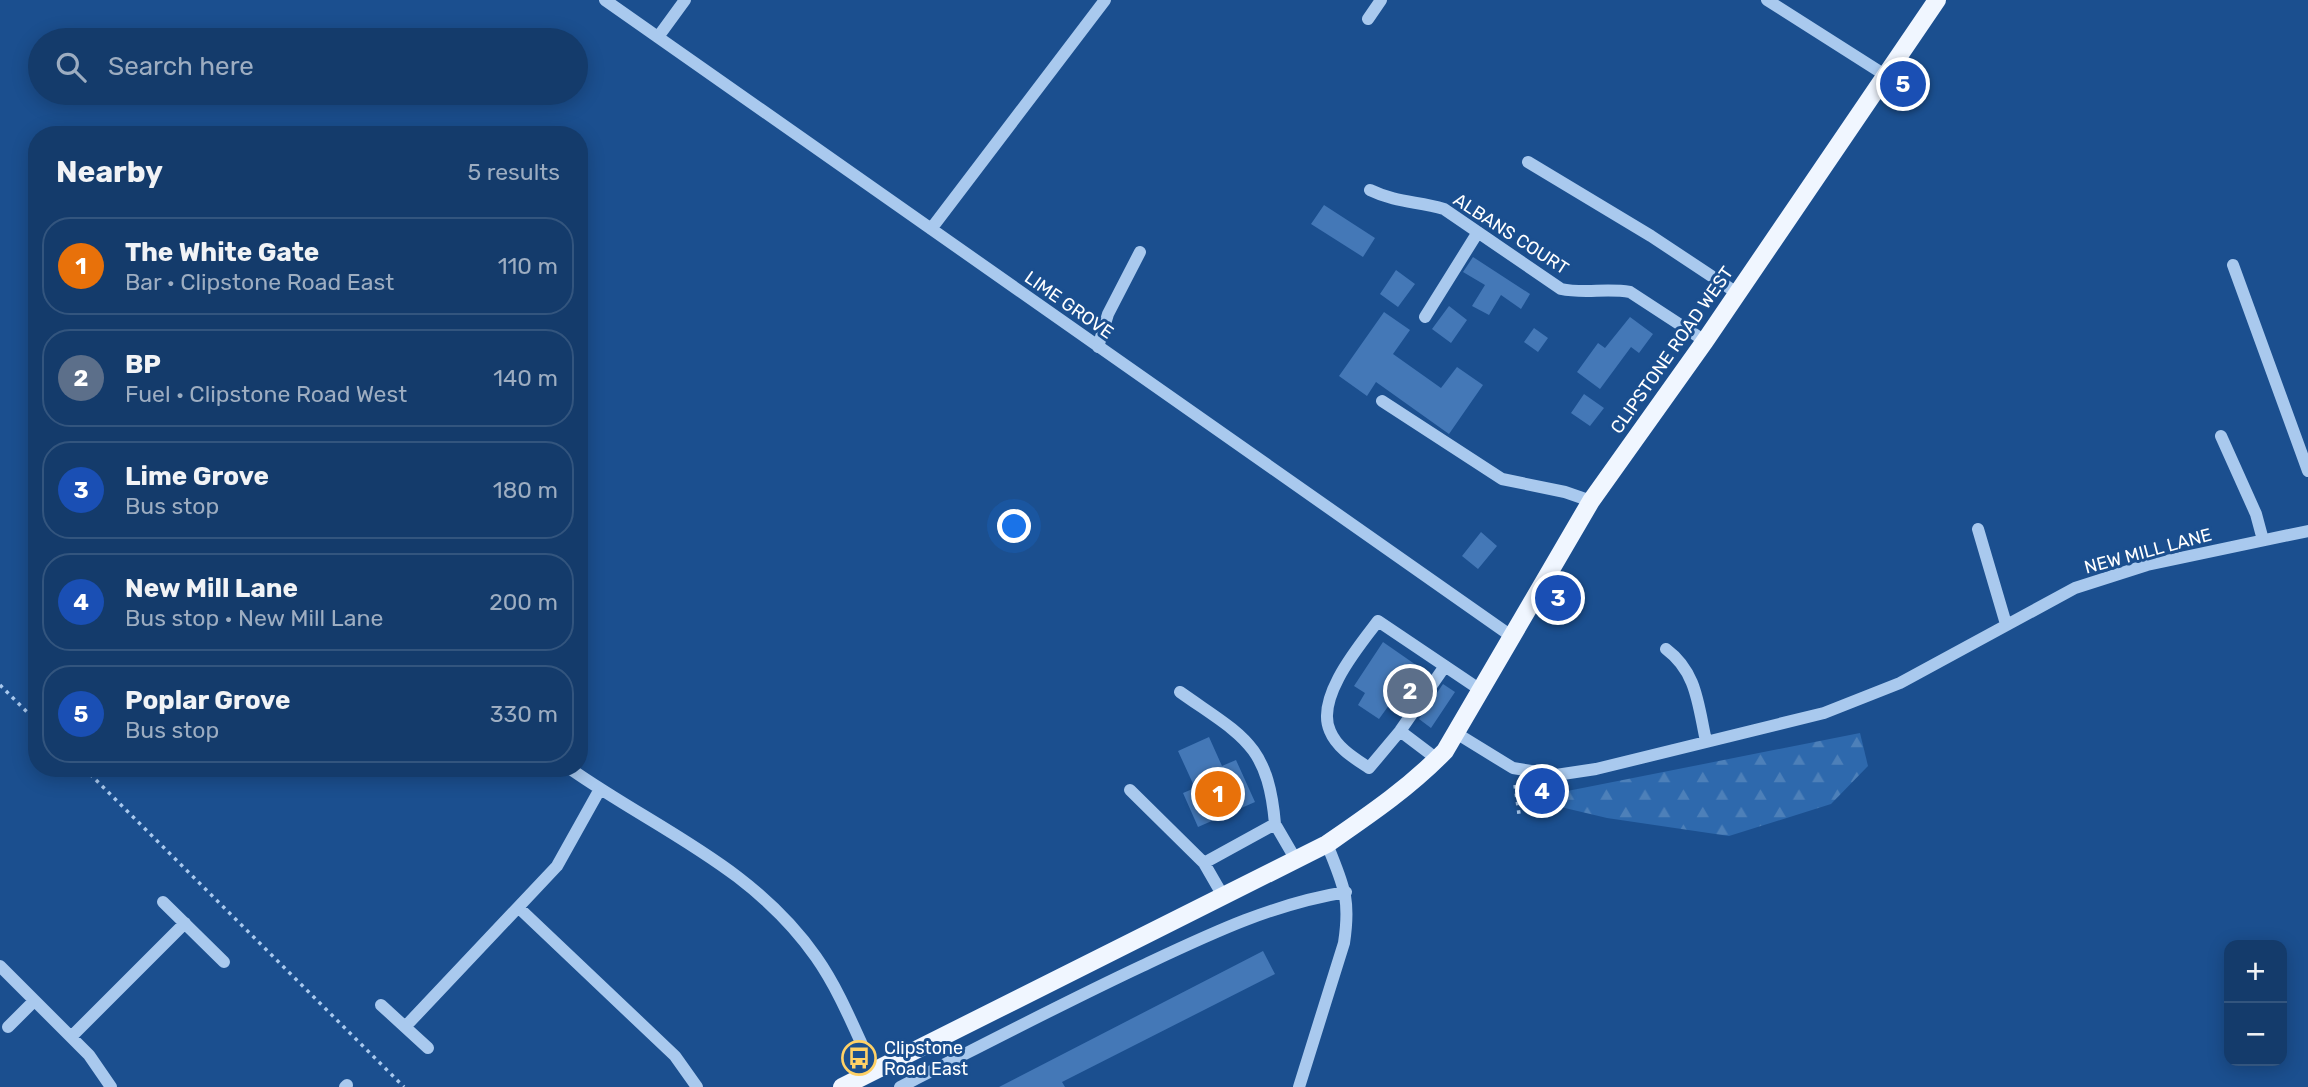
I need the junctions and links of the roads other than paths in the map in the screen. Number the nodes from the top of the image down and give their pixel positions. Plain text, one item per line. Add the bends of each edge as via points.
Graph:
1 (604, 0) edge
2 (685, 0) edge
3 (1105, 0) edge
4 (1381, 0) edge
5 (1767, 0) edge
6 (1937, 0) edge
7 (1368, 19) dead end
8 (658, 37) junction
9 (1885, 75) junction
10 (1528, 162) dead end
11 (1370, 190) dead end
12 (931, 229) junction
13 (1478, 232) junction
14 (1140, 252) dead end
15 (2233, 265) dead end
16 (1737, 293) junction
17 (1425, 317) dead end
18 (1705, 341) junction
19 (1098, 346) junction
20 (1382, 401) dead end
21 (2221, 436) dead end
22 (2308, 471) edge
23 (1591, 501) junction
24 (1978, 529) dead end
25 (2308, 531) edge
26 (2263, 540) junction
27 (2006, 624) junction
28 (1514, 638) junction
29 (1666, 649) dead end
30 (1445, 666) junction
31 (1482, 691) junction
32 (1180, 692) dead end
33 (1400, 731) junction
34 (1456, 733) junction
35 (1706, 741) junction
36 (1437, 759) junction
37 (583, 777) edge
38 (600, 789) junction
39 (1130, 790) dead end
40 (1275, 824) junction
41 (1327, 844) junction
42 (1296, 860) junction
43 (1205, 863) junction
44 (1346, 892) junction
45 (1223, 896) junction
46 (163, 902) dead end
47 (519, 908) junction
48 (184, 923) junction
49 (224, 962) dead end
50 (0, 967) edge
51 (34, 1001) junction
52 (382, 1005) dead end
53 (8, 1027) dead end
54 (405, 1027) junction
55 (71, 1037) junction
56 (428, 1048) dead end
57 (874, 1071) junction
58 (111, 1087) edge
59 (698, 1087) edge
60 (842, 1087) edge
61 (900, 1087) edge
62 (1299, 1087) edge

1 - 8 street, LIME GROVE
2 - 8 street
3 - 12 street
4 - 7 street
5 - 9 street
6 - 9 main road, CLIPSTONE ROAD WEST
8 - 12 street, LIME GROVE
9 - 16 main road, CLIPSTONE ROAD WEST
10 - 16 street
11 - 13 street, ALBANS COURT via 1393,201 1444,209
12 - 19 street, LIME GROVE
13 - 17 street
13 - 18 street, ALBANS COURT via 1561,289 1630,292
14 - 19 street via 1108,314
15 - 22 street
16 - 18 main road, CLIPSTONE ROAD WEST
18 - 23 main road, CLIPSTONE ROAD WEST
19 - 28 street, LIME GROVE
20 - 23 street via 1502,479
21 - 26 street
23 - 28 main road, CLIPSTONE ROAD WEST
24 - 27 street
25 - 26 street, NEW MILL LANE
26 - 27 street, NEW MILL LANE via 2147,565 2075,588
27 - 35 street, NEW MILL LANE via 1900,683 1824,713
28 - 31 main road, CLIPSTONE ROAD WEST
29 - 35 street via 1682,661 1691,676
30 - 31 street
30 - 33 street
30 - 33 street via 1378,621 1358,646 1328,704 1329,730 1337,743 1369,768
31 - 34 main road, CLIPSTONE ROAD WEST
32 - 40 street via 1255,751 1268,773
33 - 36 street
34 - 35 street, NEW MILL LANE via 1517,769 1556,775
34 - 36 main road
36 - 41 main road via 1397,796
37 - 38 street
38 - 47 street via 557,866
38 - 57 street via 729,867 792,928 825,972
39 - 43 street
40 - 42 street
40 - 43 street
41 - 42 main road
41 - 44 street
42 - 45 main road
43 - 45 street
44 - 61 street via 1280,905 1240,919
44 - 62 street via 1344,943
45 - 57 main road
46 - 48 street
47 - 54 street
47 - 59 street via 675,1056
48 - 49 street
48 - 55 street
50 - 51 street
51 - 53 street
51 - 55 street
52 - 54 street
54 - 56 street
55 - 58 street
57 - 60 main road

